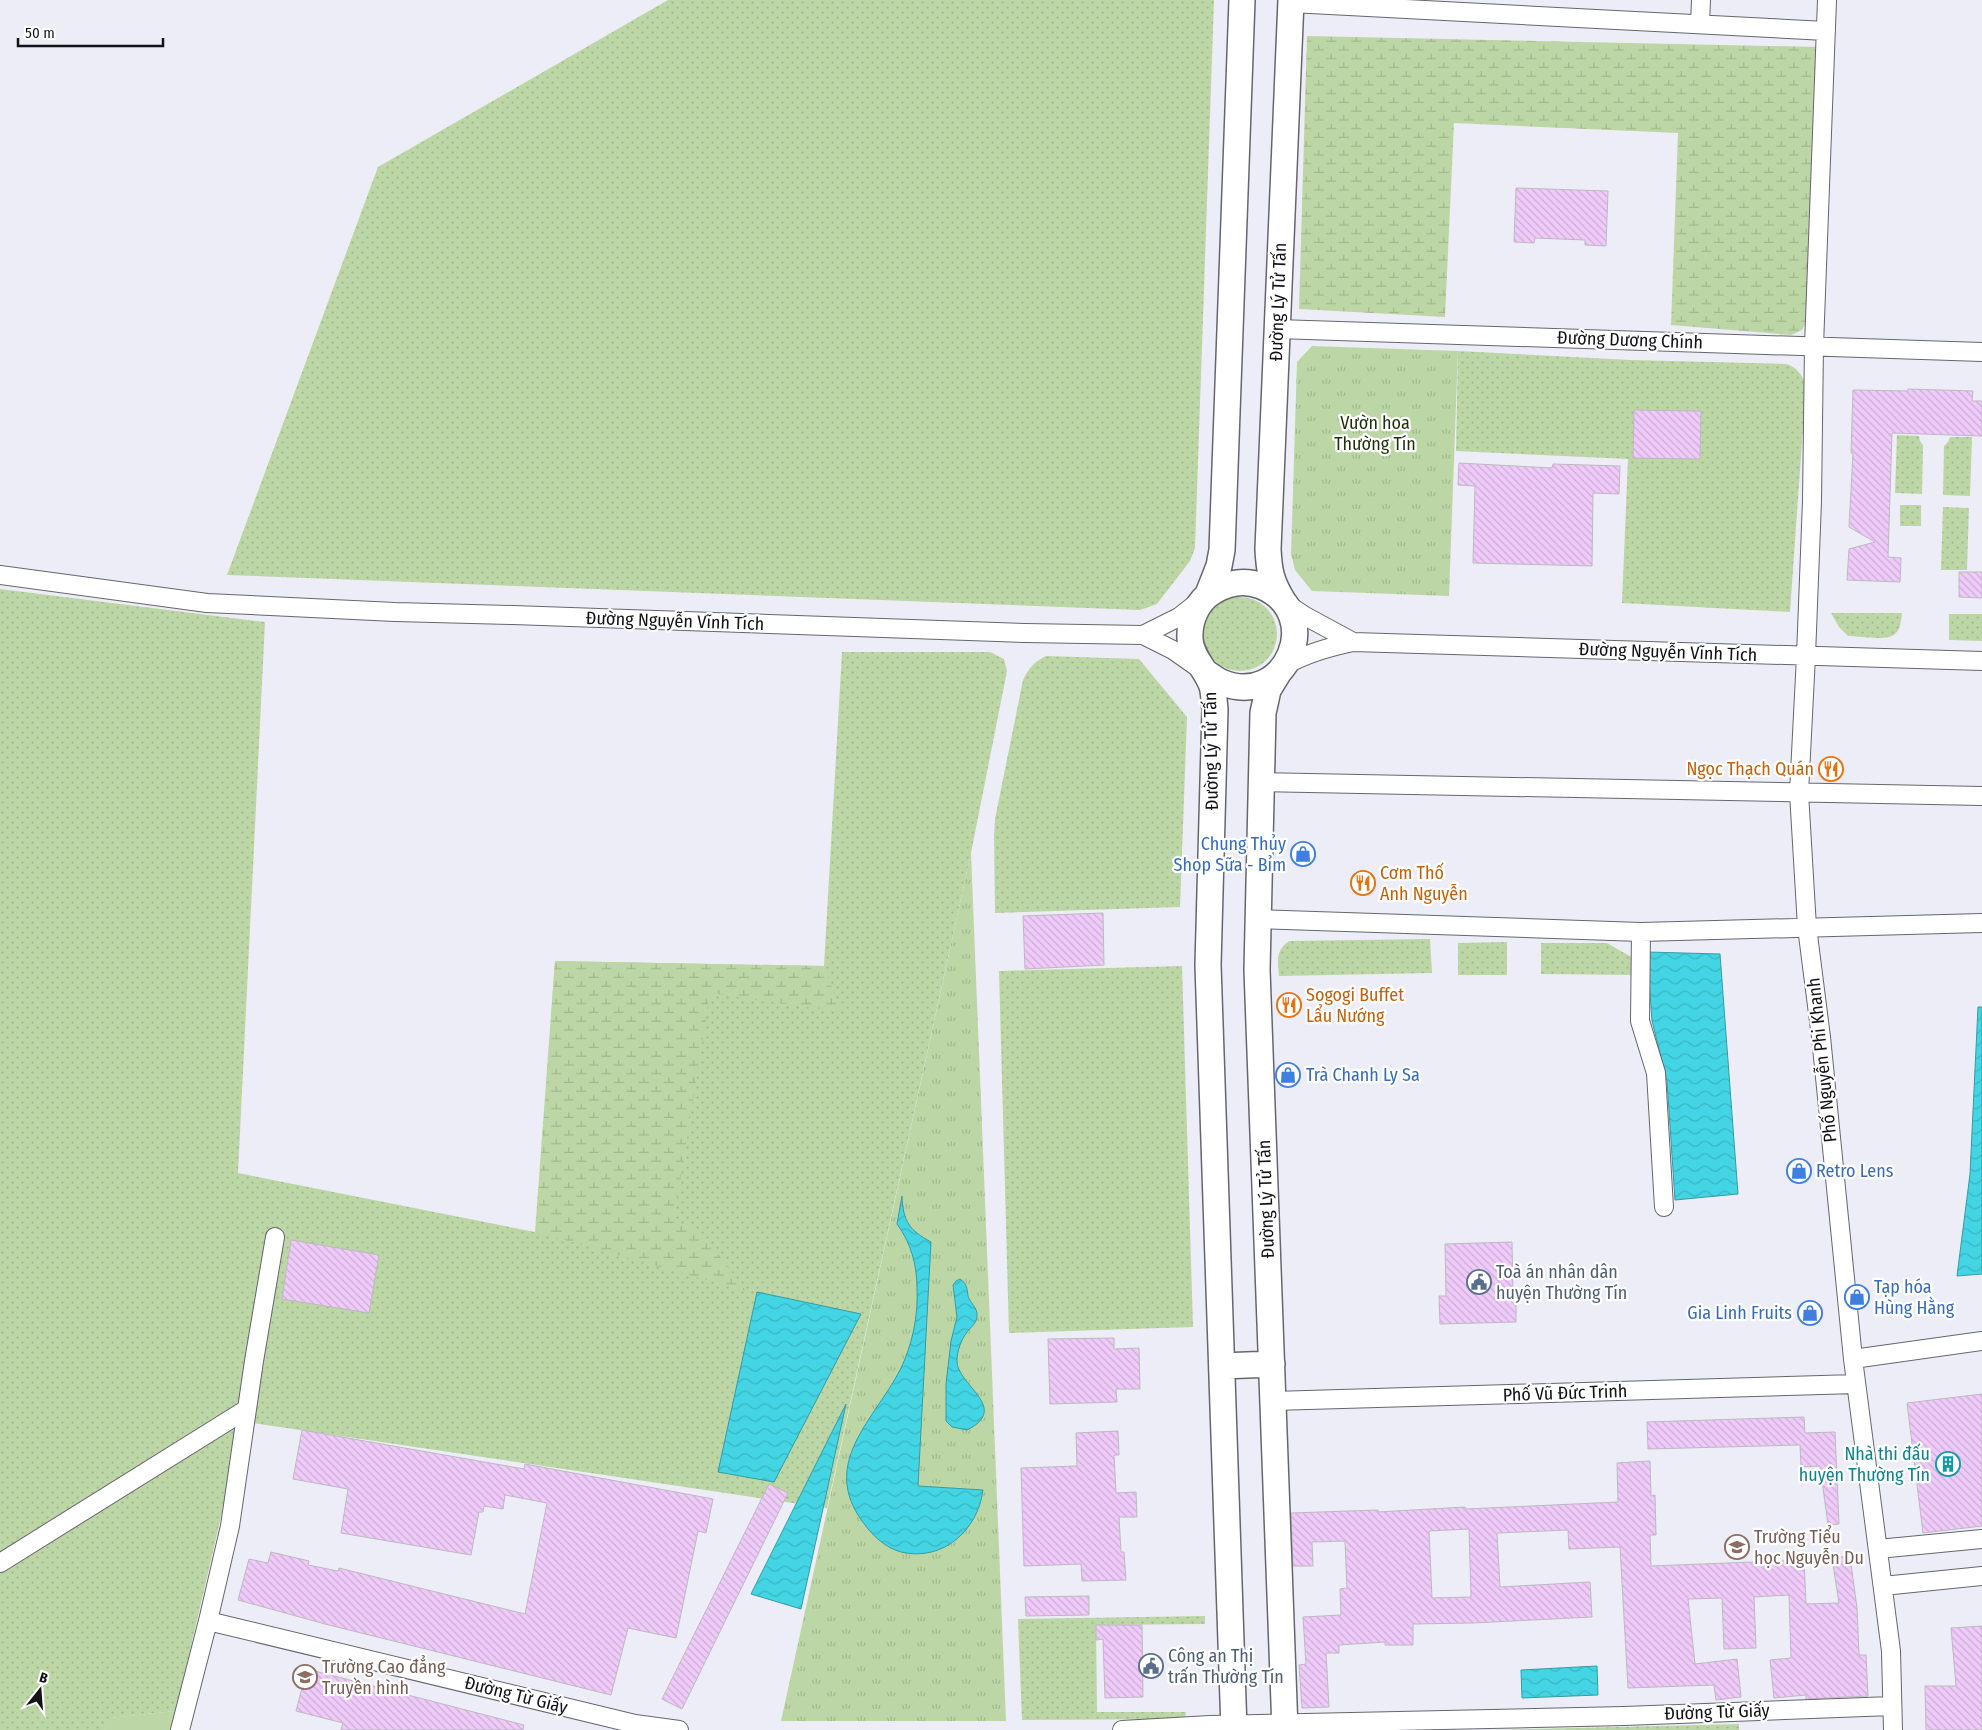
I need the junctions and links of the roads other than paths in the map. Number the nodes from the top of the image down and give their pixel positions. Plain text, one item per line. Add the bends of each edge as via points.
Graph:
1 (1242, 0) edge
2 (1701, 0) edge
3 (1827, 0) edge
4 (1291, 2) edge
5 (1447, 6) edge
6 (1700, 24) junction
7 (1826, 31) junction
8 (1277, 329) junction
9 (1814, 346) junction
10 (1982, 352) edge
11 (0, 575) edge
12 (1208, 594) junction
13 (1282, 601) junction
14 (1143, 635) junction
15 (1353, 642) junction
16 (1806, 656) junction
17 (1982, 661) edge
18 (1282, 668) junction
19 (1205, 672) junction
20 (1262, 782) junction
21 (1799, 793) junction
22 (1982, 796) edge
23 (1258, 919) junction
24 (1982, 923) edge
25 (1807, 928) junction
26 (1641, 932) junction
27 (1664, 1207) dead end
28 (275, 1237) dead end
29 (1982, 1341) edge
30 (1853, 1359) junction
31 (1272, 1364) junction
32 (1222, 1366) junction
33 (1856, 1384) junction
34 (1273, 1402) junction
35 (247, 1409) junction
36 (1982, 1540) edge
37 (1878, 1549) junction
38 (0, 1563) edge
39 (1982, 1576) edge
40 (1883, 1586) junction
41 (208, 1620) junction
42 (1892, 1706) junction
43 (1234, 1727) edge
44 (1285, 1727) edge
45 (180, 1730) edge
46 (680, 1730) edge
47 (1122, 1730) edge
48 (1893, 1730) edge

1 - 12 street via 1222,550 1220,566
2 - 6 street
3 - 7 street, Phố Nguyễn Phi Khanh
4 - 5 street
4 - 8 street, Đường Lý Tử Tấn
5 - 6 street
6 - 7 street
7 - 9 street, Phố Nguyễn Phi Khanh
8 - 9 street, Đường Dương Chính
8 - 13 street, Đường Lý Tử Tấn via 1268,570
9 - 10 street, Đường Dương Chính
9 - 16 street, Phố Nguyễn Phi Khanh
11 - 14 street, Đường Nguyễn Vĩnh Tích via 207,603 395,612
12 - 13 street via 1238,582 1270,590
12 - 14 street via 1179,617
12 - 19 street via 1197,607 1191,622 1190,640 1195,657
13 - 15 street
13 - 18 street via 1295,630 1294,649
14 - 19 street
15 - 16 street, Đường Nguyễn Vĩnh Tích
15 - 18 street, Đường Nguyễn Vĩnh Tích via 1329,646
16 - 17 street, Đường Nguyễn Vĩnh Tích
16 - 21 street, Phố Nguyễn Phi Khanh
18 - 19 street via 1273,678 1256,686 1238,687 1220,682
18 - 20 street, Đường Lý Tử Tấn via 1268,690 1263,713
19 - 32 street, Đường Lý Tử Tấn via 1212,687 1214,709 1208,965
20 - 21 street
20 - 23 street, Đường Lý Tử Tấn
21 - 22 street
21 - 25 street, Phố Nguyễn Phi Khanh
23 - 26 street
23 - 31 street, Đường Lý Tử Tấn via 1257,970
24 - 25 street
25 - 26 street
25 - 30 street, Phố Nguyễn Phi Khanh
26 - 27 street via 1640,1021 1656,1073
28 - 35 street
29 - 30 street
30 - 33 street, Phố Nguyễn Phi Khanh
31 - 32 street
31 - 34 street, Đường Lý Tử Tấn
32 - 43 street, Đường Lý Tử Tấn
33 - 34 street, Phố Vũ Đức Trinh
33 - 37 street, Phố Nguyễn Phi Khanh
34 - 44 street, Đường Lý Tử Tấn
35 - 38 street
35 - 41 street via 230,1526
36 - 37 street
37 - 40 street, Phố Nguyễn Phi Khanh
39 - 40 street
40 - 42 street, Phố Nguyễn Phi Khanh via 1891,1651
41 - 45 street
41 - 46 street, Đường Từ Giấy via 635,1724
42 - 44 street, Đường Từ Giấy
42 - 48 street, Phố Nguyễn Phi Khanh
43 - 44 street, Đường Từ Giấy
43 - 47 street, Đường Từ Giấy

